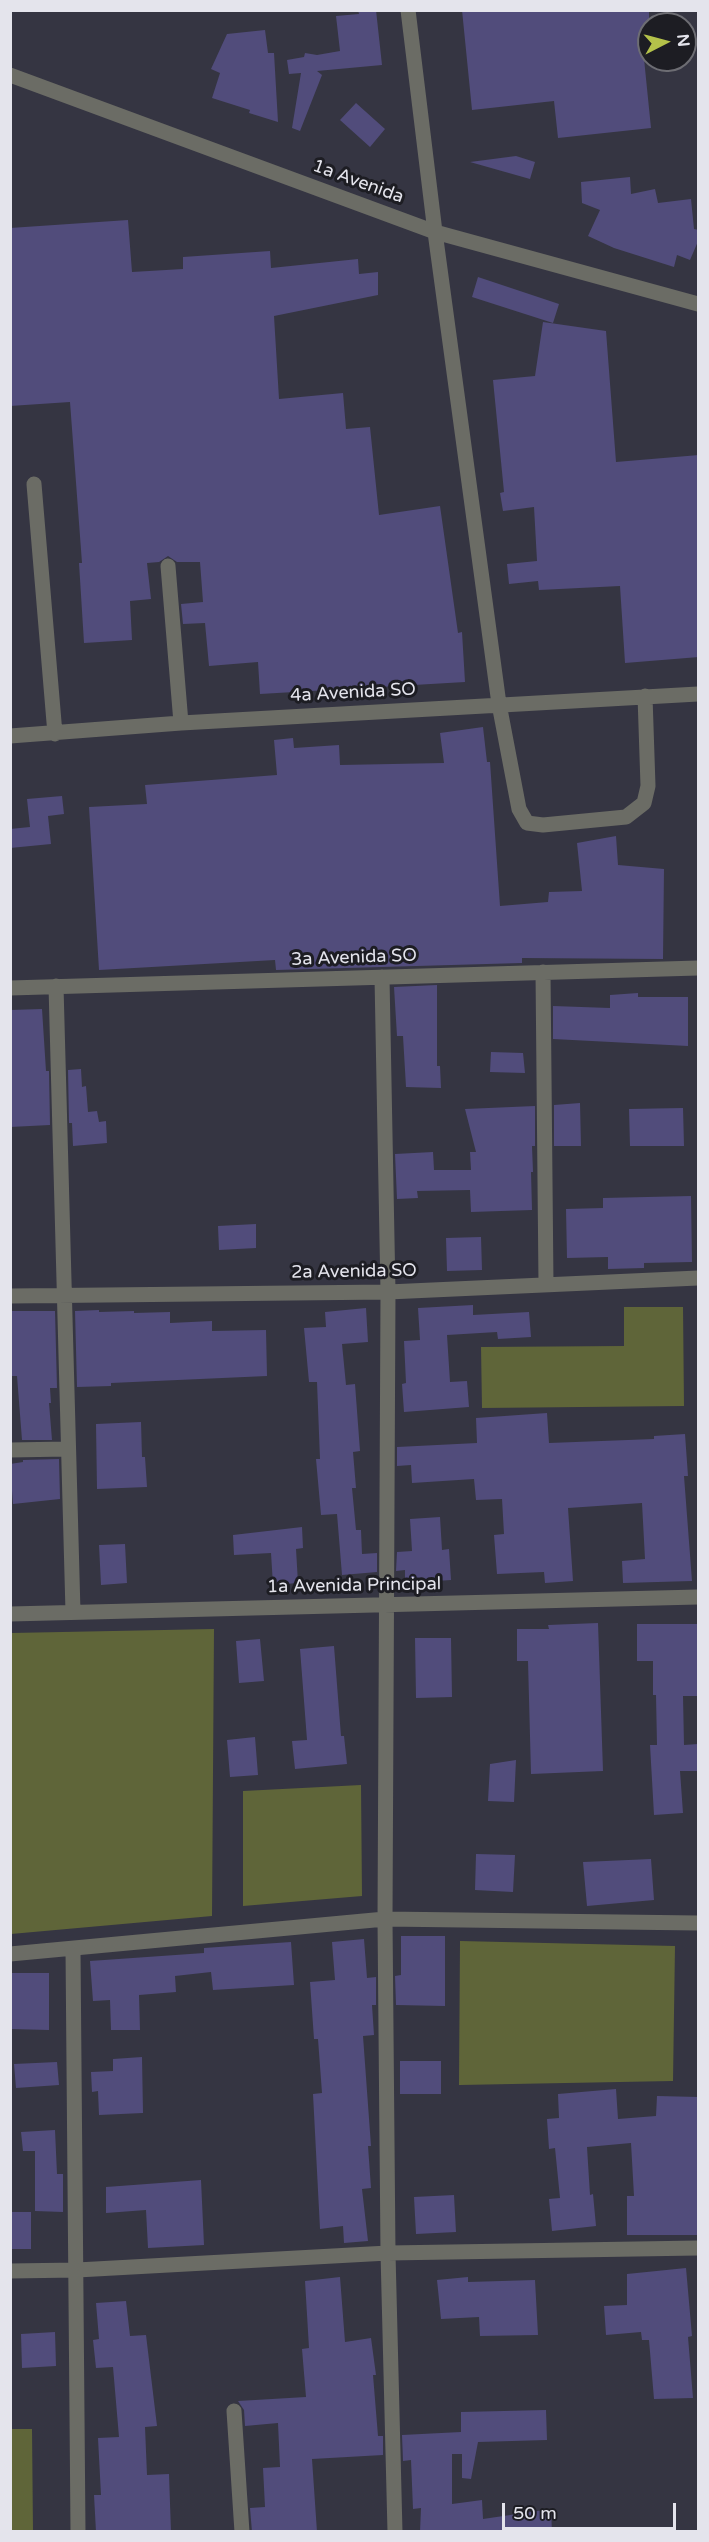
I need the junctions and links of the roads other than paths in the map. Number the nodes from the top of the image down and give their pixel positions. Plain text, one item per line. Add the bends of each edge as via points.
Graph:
1 (408, 10) edge
2 (10, 75) edge
3 (435, 232) junction
4 (699, 304) edge
5 (34, 484) dead end
6 (168, 566) dead end
7 (699, 694) edge
8 (645, 696) junction
9 (499, 704) junction
10 (181, 723) junction
11 (56, 734) junction
12 (10, 736) edge
13 (699, 968) edge
14 (543, 972) junction
15 (382, 977) junction
16 (56, 986) junction
17 (10, 988) edge
18 (699, 1278) edge
19 (546, 1285) junction
20 (388, 1292) junction
21 (63, 1295) junction
22 (10, 1296) edge
23 (67, 1449) junction
24 (10, 1450) edge
25 (699, 1597) edge
26 (388, 1604) junction
27 (73, 1612) junction
28 (10, 1614) edge
29 (385, 1919) junction
30 (699, 1923) edge
31 (73, 1949) junction
32 (10, 1954) edge
33 (699, 2248) edge
34 (388, 2253) junction
35 (77, 2270) junction
36 (10, 2271) edge
37 (234, 2412) dead end
38 (78, 2532) edge
39 (242, 2532) edge
40 (395, 2532) edge

1 - 3 street
2 - 3 street, 1a Avenida
3 - 4 street, 1a Avenida
3 - 9 street
5 - 11 street
6 - 10 street
7 - 8 street, 4a Avenida SO
8 - 9 street, 4a Avenida SO
8 - 9 street via 648,786 644,803 626,817 543,825 527,823 519,809
9 - 10 street, 4a Avenida SO
10 - 11 street, 4a Avenida SO
11 - 12 street, 4a Avenida SO
13 - 14 street, 3a Avenida SO
14 - 15 street, 3a Avenida SO
14 - 19 street
15 - 16 street, 3a Avenida SO
15 - 20 street
16 - 17 street, 3a Avenida SO
16 - 21 street
18 - 19 street, 2a Avenida SO
19 - 20 street, 2a Avenida SO
20 - 21 street, 2a Avenida SO
20 - 26 street
21 - 22 street, 2a Avenida SO
21 - 23 street
23 - 24 street
23 - 27 street
25 - 26 street, 1a Avenida Principal
26 - 27 street, 1a Avenida Principal
26 - 29 street
27 - 28 street, 1a Avenida Principal
29 - 30 street
29 - 31 street
29 - 34 street
31 - 32 street
31 - 35 street
33 - 34 street
34 - 35 street
34 - 40 street
35 - 36 street
35 - 38 street
37 - 39 street

